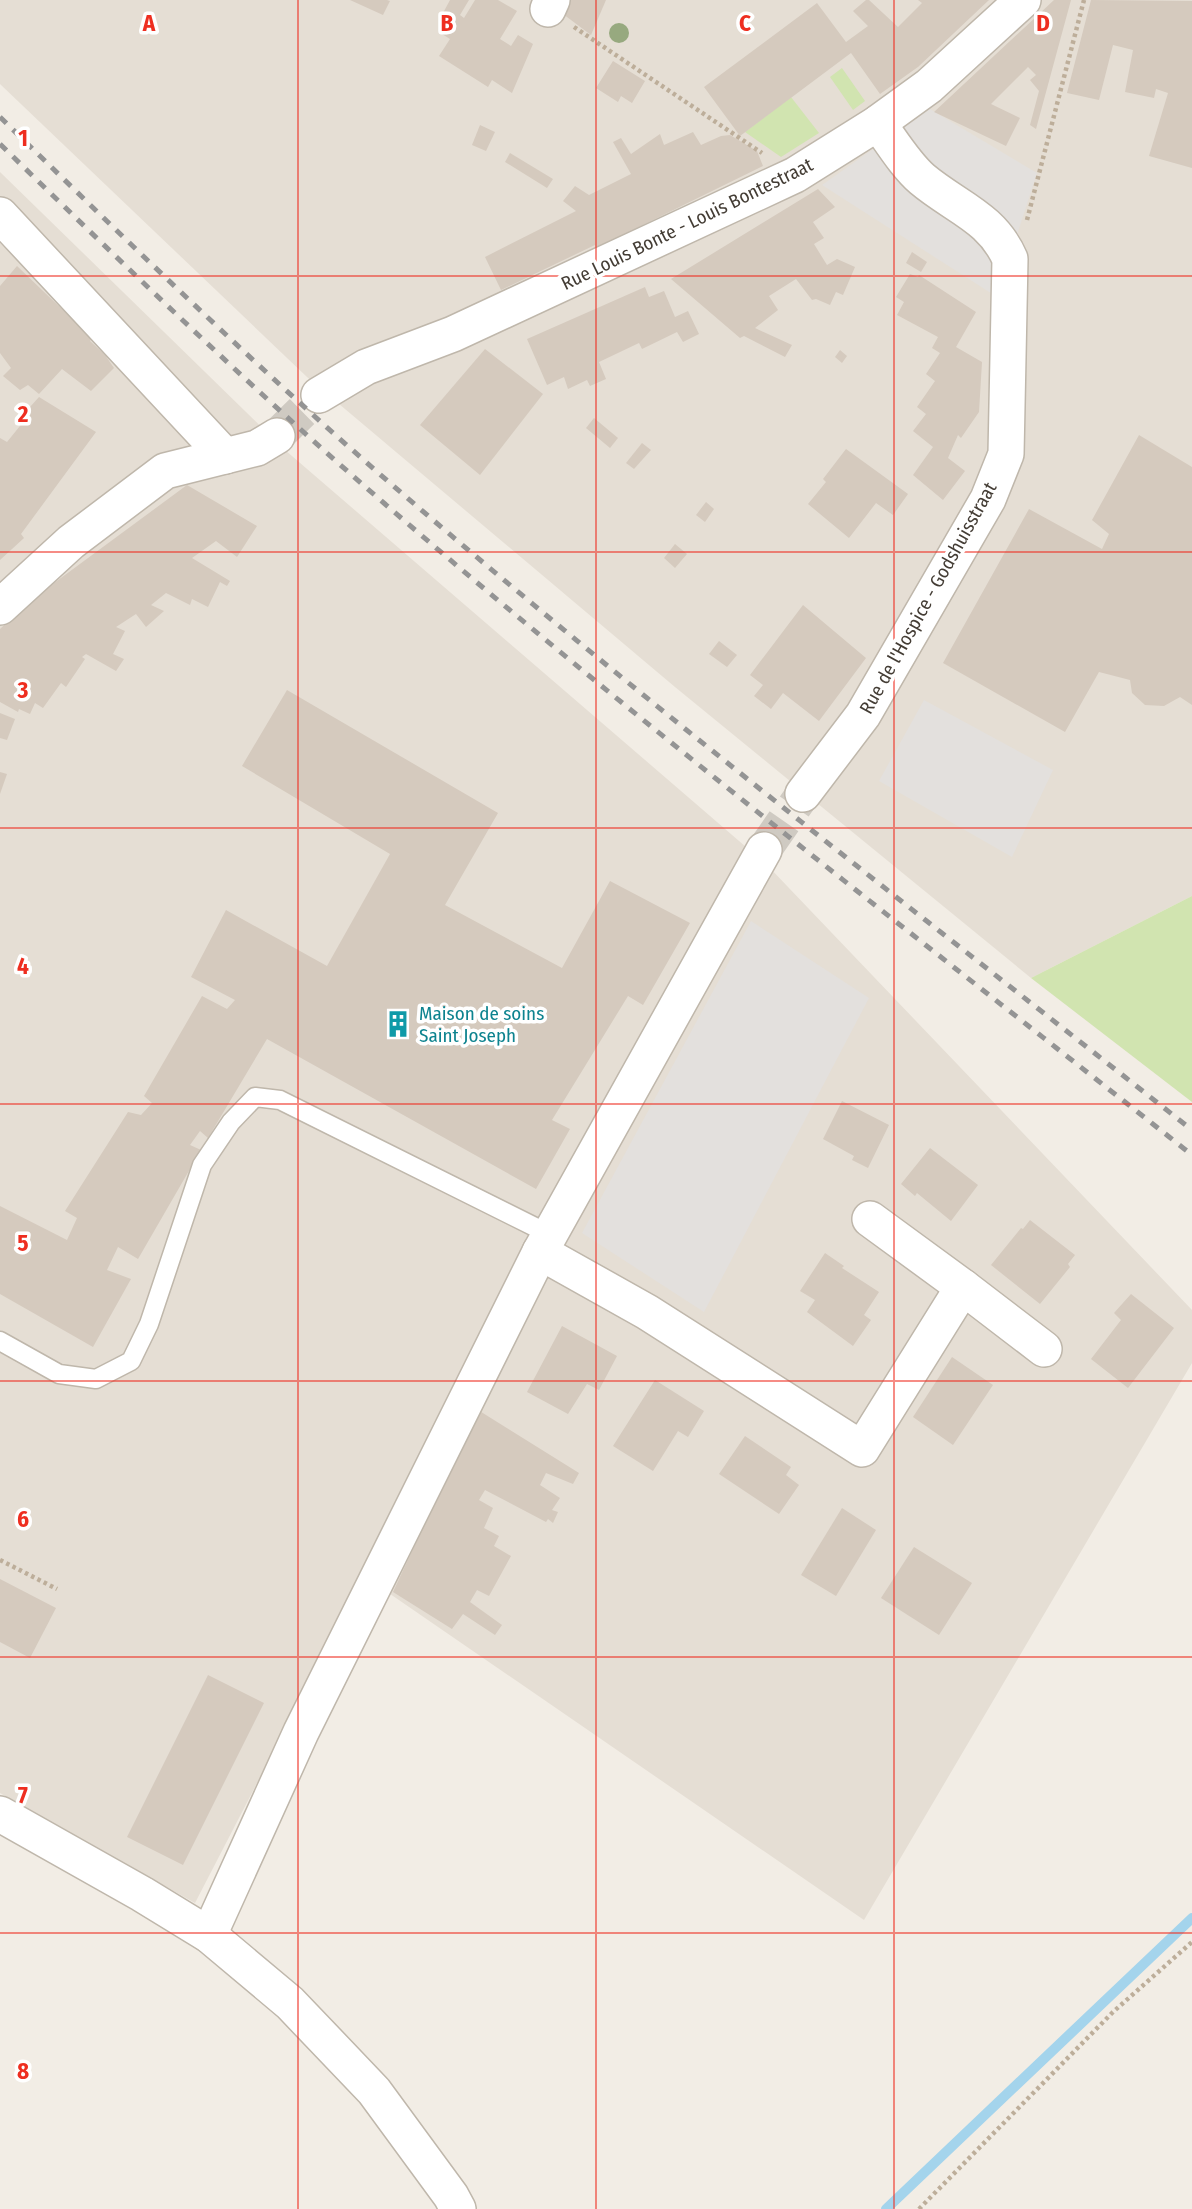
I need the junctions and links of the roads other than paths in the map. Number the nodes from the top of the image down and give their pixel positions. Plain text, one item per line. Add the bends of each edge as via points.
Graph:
1 (1023, 0) edge
2 (878, 123) junction
3 (0, 215) edge
4 (319, 395) tunnel mouth
5 (277, 436) tunnel mouth
6 (225, 456) junction
7 (0, 607) edge
8 (803, 794) tunnel mouth
9 (764, 850) tunnel mouth
10 (870, 1219) dead end
11 (545, 1243) junction
12 (963, 1287) junction
13 (0, 1341) edge
14 (1044, 1349) dead end
15 (0, 1814) edge
16 (209, 1935) junction
17 (458, 2209) edge

1 - 2 street, Rue Louis Bonte - Louis Bontestraat via 929,86
2 - 4 street, Rue Louis Bonte - Louis Bontestraat via 795,175 453,334 366,367
2 - 8 street, Rue de l'Hospice - Godshuisstraat via 922,179 986,223 1010,259 1006,454 993,487 863,715
3 - 6 street
5 - 6 street via 257,448
6 - 7 street via 165,471 71,542
9 - 11 street
10 - 12 street
11 - 12 street via 862,1449
11 - 13 lane via 280,1100 255,1097 231,1122 202,1165 149,1324 131,1361 96,1379 59,1374
11 - 16 street via 301,1732
12 - 14 street
15 - 16 street
16 - 17 street via 290,2003 374,2091

